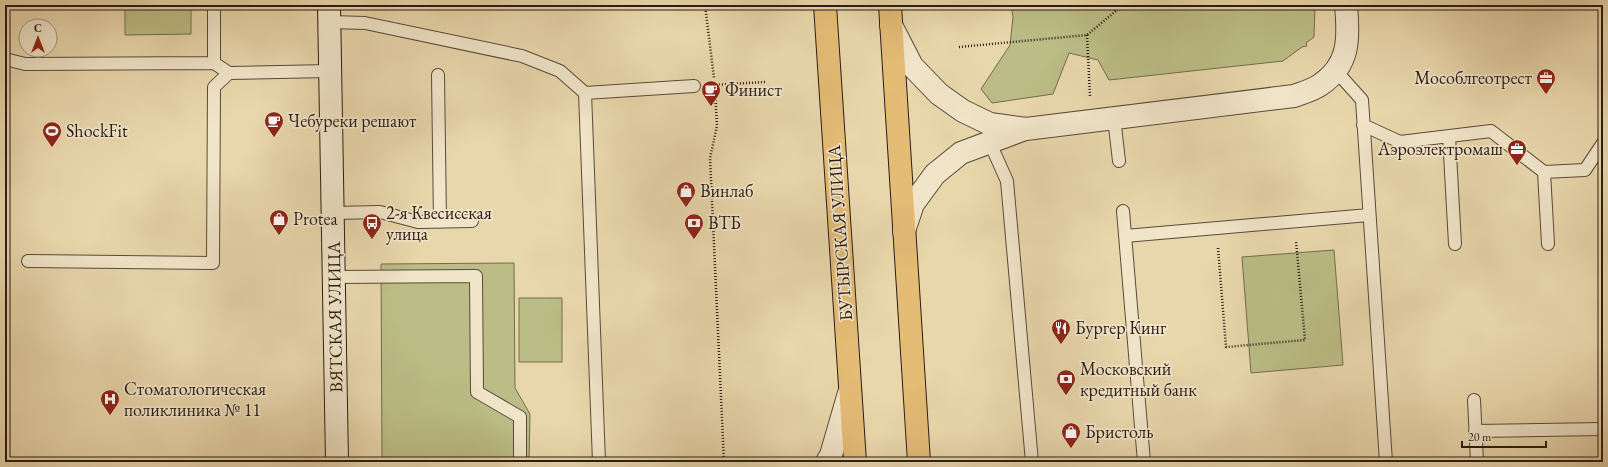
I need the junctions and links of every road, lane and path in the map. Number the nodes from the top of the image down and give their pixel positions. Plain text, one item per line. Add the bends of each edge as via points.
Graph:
1 (214, 5) edge
2 (705, 5) edge
3 (825, 5) edge
4 (1123, 5) edge
5 (1346, 5) edge
6 (892, 11) edge
7 (329, 14) edge
8 (1087, 35) junction
9 (959, 47) dead end
10 (5, 59) edge
11 (214, 63) junction
12 (330, 71) junction
13 (1336, 71) junction
14 (229, 73) junction
15 (438, 75) dead end
16 (764, 82) dead end
17 (715, 85) junction
18 (694, 86) joint
19 (585, 93) junction
20 (1114, 118) junction
21 (1092, 121) junction
22 (1363, 125) junction
23 (1026, 129) junction
24 (1449, 136) junction
25 (990, 143) junction
26 (1603, 143) edge
27 (1119, 161) dead end
28 (1544, 172) junction
29 (1123, 211) dead end
30 (333, 213) junction
31 (1370, 215) junction
32 (1295, 221) junction
33 (440, 222) junction
34 (472, 222) dead end
35 (1216, 228) junction
36 (904, 231) junction
37 (1125, 236) junction
38 (1455, 244) dead end
39 (1548, 244) dead end
40 (28, 261) dead end
41 (334, 277) junction
42 (850, 390) junction
43 (1474, 400) dead end
44 (1603, 429) edge
45 (1475, 431) junction
46 (337, 462) edge
47 (520, 462) edge
48 (599, 462) edge
49 (724, 462) edge
50 (827, 462) edge
51 (855, 462) edge
52 (919, 462) edge
53 (1032, 462) edge
54 (1144, 462) edge
55 (1386, 462) edge
56 (1477, 462) edge

1 - 11 lane
2 - 17 path
3 - 42 main road, БУТЫРСКАЯ УЛИЦА
4 - 8 path
5 - 13 street via 1348,32 1345,54
6 - 23 street via 912,66 939,94 963,111 990,124
6 - 36 main road
7 - 12 street, ВЯТСКАЯ УЛИЦА
7 - 19 lane via 522,56 560,71
8 - 9 path
8 - 21 path
10 - 11 lane via 25,64
11 - 14 lane
12 - 14 lane
12 - 30 street, ВЯТСКАЯ УЛИЦА
13 - 20 street via 1319,86 1294,96
13 - 22 lane via 1362,100
14 - 40 lane via 214,87 213,263
15 - 33 lane
16 - 17 path
17 - 18 path
17 - 49 path via 718,126 710,158
18 - 19 lane
19 - 48 lane
20 - 21 street
20 - 27 lane
21 - 23 street
22 - 24 lane via 1400,142
22 - 31 lane
23 - 25 street
24 - 28 lane via 1491,131
24 - 38 lane
25 - 36 street via 961,153 935,174 913,204
25 - 53 lane via 1007,181
26 - 28 lane via 1585,170
28 - 39 lane
29 - 37 lane
30 - 33 lane via 380,212 418,222
30 - 41 street, ВЯТСКАЯ УЛИЦА
31 - 32 lane
31 - 55 lane
32 - 35 lane
32 - 35 path via 1305,340 1226,347
33 - 34 lane
35 - 37 lane
36 - 52 main road
37 - 54 lane
41 - 46 street, ВЯТСКАЯ УЛИЦА
41 - 47 lane via 476,276 476,392 520,417
42 - 50 street
42 - 51 main road, БУТЫРСКАЯ УЛИЦА
43 - 45 lane
44 - 45 lane
45 - 56 lane

